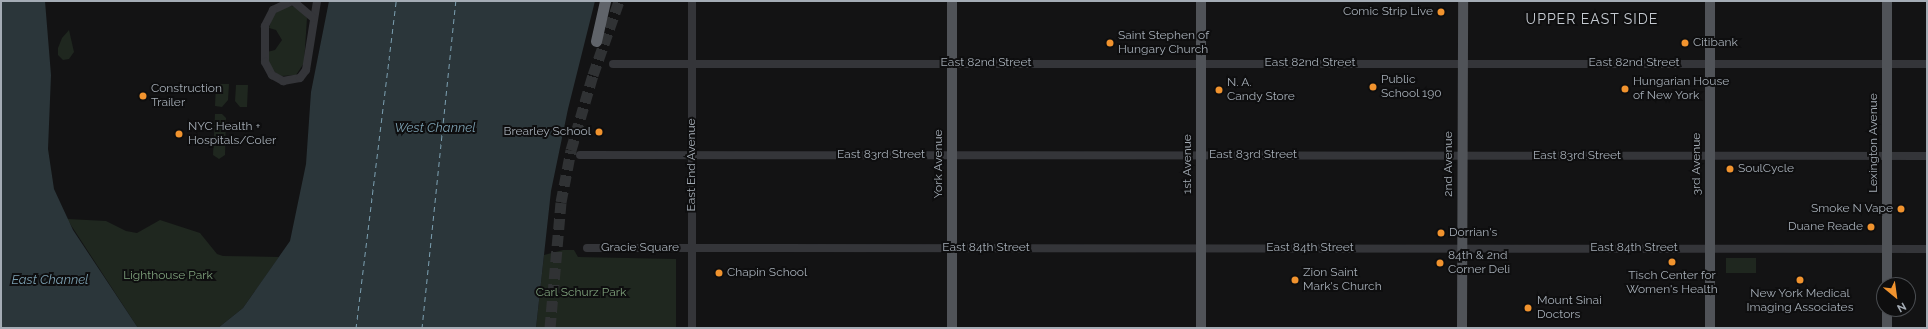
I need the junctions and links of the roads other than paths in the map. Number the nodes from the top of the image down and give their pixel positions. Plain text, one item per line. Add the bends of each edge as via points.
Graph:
1 (292, 1) edge
2 (317, 1) edge
3 (605, 1) edge
4 (692, 1) edge
5 (952, 1) edge
6 (1201, 1) edge
7 (1463, 1) edge
8 (1710, 1) edge
9 (1887, 1) edge
10 (313, 18) junction
11 (596, 41) dead end
12 (692, 63) junction
13 (952, 63) junction
14 (1201, 63) junction
15 (1463, 63) junction
16 (1710, 63) junction
17 (613, 64) dead end
18 (1887, 64) junction
19 (1927, 64) edge
20 (580, 155) dead end
21 (692, 155) junction
22 (952, 155) junction
23 (1201, 155) junction
24 (1462, 156) junction
25 (1710, 156) junction
26 (1888, 156) junction
27 (1927, 156) edge
28 (587, 248) dead end
29 (692, 248) junction
30 (952, 248) junction
31 (1200, 248) junction
32 (1462, 248) junction
33 (1710, 248) junction
34 (1927, 248) edge
35 (1887, 249) junction
36 (1887, 277) edge
37 (1887, 317) edge
38 (692, 328) edge
39 (952, 328) edge
40 (1200, 328) edge
41 (1462, 328) edge
42 (1710, 328) edge
43 (1887, 328) edge

1 - 10 street
1 - 10 street via 273,10 265,26 265,62 270,73 278,79 292,81 300,78 305,72
2 - 10 street
3 - 11 highway
4 - 12 street, East End Avenue
5 - 13 main road, York Avenue
6 - 14 main road, 1st Avenue
7 - 15 main road, 2nd Avenue
8 - 16 main road, 3rd Avenue
9 - 18 main road, Lexington Avenue
12 - 13 street, East 82nd Street
12 - 17 street, East 82nd Street
12 - 21 street, East End Avenue
13 - 14 street, East 82nd Street
13 - 22 main road, York Avenue
14 - 15 street, East 82nd Street
14 - 23 main road, 1st Avenue
15 - 16 street, East 82nd Street
15 - 24 main road, 2nd Avenue
16 - 18 street, East 82nd Street
16 - 25 main road, 3rd Avenue
18 - 19 street, East 82nd Street
18 - 26 main road, Lexington Avenue
20 - 21 street, East 83rd Street
21 - 22 street, East 83rd Street
21 - 29 street, East End Avenue
22 - 23 street, East 83rd Street
22 - 30 main road, York Avenue
23 - 24 street, East 83rd Street
23 - 31 main road, 1st Avenue
24 - 25 street, East 83rd Street
24 - 32 main road, 2nd Avenue
25 - 26 street, East 83rd Street
25 - 33 main road, 3rd Avenue
26 - 27 street, East 83rd Street
26 - 35 main road, Lexington Avenue
28 - 29 street, Gracie Square
29 - 30 street, East 84th Street
29 - 38 street, East End Avenue
30 - 31 street, East 84th Street
30 - 39 main road, York Avenue
31 - 32 street, East 84th Street
31 - 40 main road, 1st Avenue
32 - 33 street, East 84th Street
32 - 41 main road, 2nd Avenue
33 - 35 street, East 84th Street
33 - 42 main road, 3rd Avenue
34 - 35 street, East 84th Street
35 - 36 main road, Lexington Avenue
37 - 43 main road

